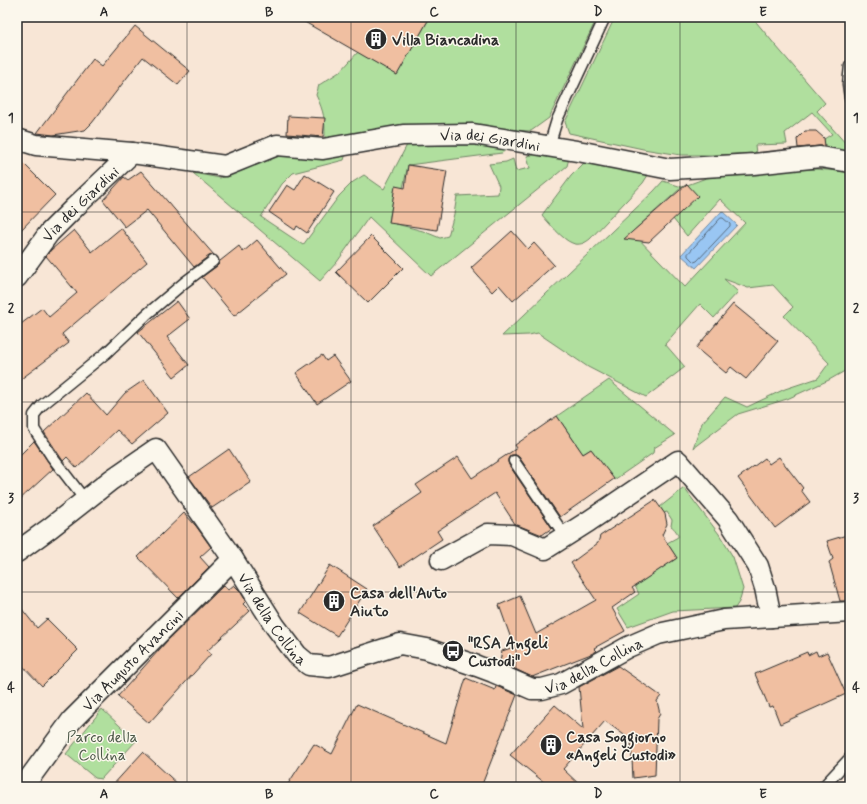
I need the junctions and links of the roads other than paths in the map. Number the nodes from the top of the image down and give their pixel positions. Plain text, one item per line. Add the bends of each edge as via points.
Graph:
1 (605, 17) edge
2 (850, 66) edge
3 (850, 98) edge
4 (17, 139) edge
5 (549, 146) junction
6 (132, 153) junction
7 (850, 162) edge
8 (213, 261) dead end
9 (17, 277) edge
10 (514, 461) dead end
11 (85, 500) junction
12 (565, 536) junction
13 (17, 552) edge
14 (233, 559) junction
15 (441, 560) dead end
16 (850, 612) edge
17 (771, 617) junction
18 (850, 758) edge
19 (23, 787) edge
20 (823, 787) edge

1 - 5 lane via 557,120
2 - 3 lane
4 - 6 street, Via dei Giardini via 36,145
5 - 6 street, Via dei Giardini via 473,134 403,136 323,149 277,145 225,166
5 - 7 street, Via dei Giardini via 670,170 820,158
6 - 9 street, Via dei Giardini via 49,233
8 - 11 lane via 146,315 106,353 42,405 34,415 34,429
10 - 12 lane
11 - 13 street, Via della Collina
11 - 14 street, Via della Collina via 156,449
12 - 15 street via 545,549 512,535 488,534
12 - 17 street via 678,461 728,518 758,566
14 - 17 street, Via della Collina via 275,626 297,655 309,665 329,667 400,644 427,649 493,672 532,689 542,689 561,684 628,647 658,634 724,620
14 - 19 street, Via Augusto Avancini via 72,720
16 - 17 street, Via della Collina
18 - 20 lane

